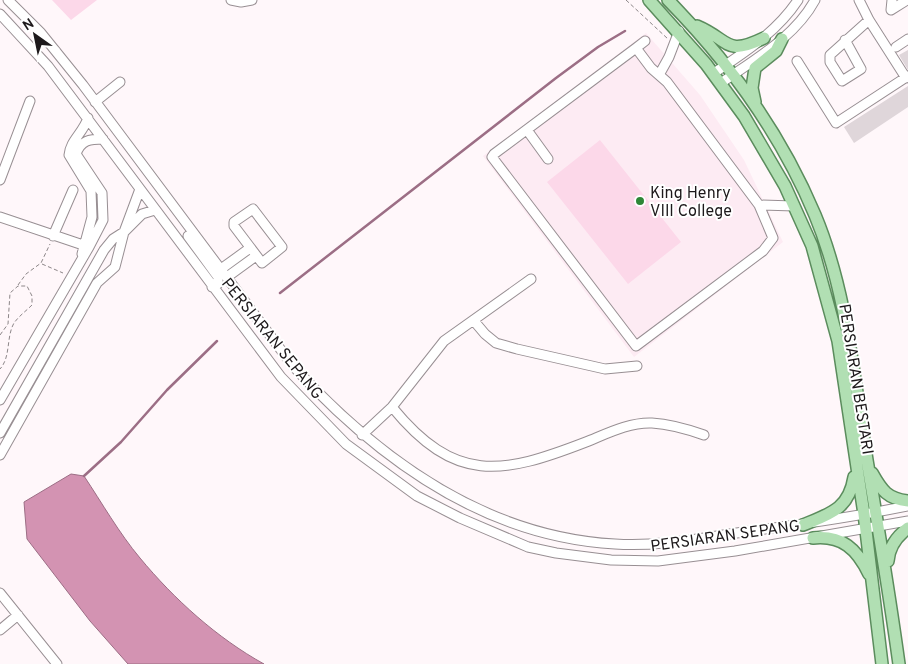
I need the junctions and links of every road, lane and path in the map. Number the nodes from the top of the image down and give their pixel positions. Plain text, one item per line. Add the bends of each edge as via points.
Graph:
1 (8, 0) edge
2 (231, 0) edge
3 (252, 0) edge
4 (626, 0) edge
5 (649, 0) edge
6 (668, 0) edge
7 (798, 0) edge
8 (815, 0) edge
9 (859, 0) edge
10 (892, 0) edge
11 (907, 0) edge
12 (0, 14) edge
13 (869, 20) junction
14 (691, 23) junction
15 (678, 31) junction
16 (764, 38) junction
17 (782, 39) junction
18 (908, 39) edge
19 (845, 40) dead end
20 (645, 41) dead end
21 (674, 44) junction
22 (896, 47) dead end
23 (636, 48) junction
24 (797, 61) dead end
25 (730, 69) junction
26 (714, 73) junction
27 (659, 75) junction
28 (907, 77) edge
29 (120, 82) dead end
30 (721, 82) junction
31 (30, 101) dead end
32 (95, 102) junction
33 (756, 107) junction
34 (88, 118) junction
35 (526, 130) junction
36 (103, 139) junction
37 (548, 160) dead end
38 (0, 180) edge
39 (153, 180) junction
40 (140, 189) junction
41 (73, 190) dead end
42 (759, 205) junction
43 (794, 206) junction
44 (155, 210) junction
45 (0, 218) edge
46 (124, 232) junction
47 (53, 236) junction
48 (87, 246) junction
49 (253, 252) junction
50 (41, 263) junction
51 (221, 269) junction
52 (71, 277) junction
53 (227, 277) junction
54 (531, 279) dead end
55 (18, 286) junction
56 (212, 287) junction
57 (474, 320) junction
58 (0, 335) edge
59 (637, 366) dead end
60 (0, 369) edge
61 (0, 400) edge
62 (392, 407) junction
63 (0, 432) edge
64 (362, 435) junction
65 (704, 435) dead end
66 (0, 455) edge
67 (868, 465) junction
68 (856, 469) junction
69 (908, 501) edge
70 (908, 506) edge
71 (877, 512) junction
72 (864, 514) junction
73 (908, 521) edge
74 (803, 525) junction
75 (879, 527) junction
76 (908, 528) edge
77 (866, 529) junction
78 (813, 538) junction
79 (887, 576) junction
80 (872, 580) junction
81 (0, 593) edge
82 (18, 615) junction
83 (0, 630) edge
84 (58, 664) edge
85 (882, 664) edge
86 (899, 664) edge

1 - 32 street, PERSIARAN SEPANG via 41,33
2 - 3 street
4 - 21 path
5 - 15 main road, PERSIARAN BESTARI
6 - 14 main road, PERSIARAN BESTARI
7 - 16 street via 779,25
8 - 17 street
9 - 13 street
10 - 11 street via 891,10
12 - 34 street, PERSIARAN SEPANG via 35,50
13 - 19 street
13 - 28 street
14 - 16 main road via 737,48
14 - 25 main road, PERSIARAN BESTARI
15 - 21 street
15 - 26 main road, PERSIARAN BESTARI
16 - 25 street
17 - 25 street
17 - 33 main road via 776,51 755,68 752,88
18 - 22 street
20 - 23 street
21 - 27 street
23 - 27 street
23 - 35 street
24 - 28 street via 836,123
25 - 26 street
25 - 30 street
25 - 33 main road, PERSIARAN BESTARI
26 - 30 main road, PERSIARAN BESTARI
27 - 42 street via 688,108
29 - 32 street
30 - 43 main road, PERSIARAN BESTARI via 766,152
31 - 38 street
32 - 39 street, PERSIARAN SEPANG
33 - 67 main road, PERSIARAN BESTARI via 820,229 849,339
34 - 36 street, PERSIARAN SEPANG
34 - 48 street via 69,155 91,191 92,217
35 - 37 street
35 - 42 street via 494,154 492,160 636,346 768,246 773,238
36 - 40 street, PERSIARAN SEPANG
36 - 48 street via 84,142 78,146 76,154 103,198 103,220
39 - 51 street, PERSIARAN SEPANG
39 - 56 street via 218,277 218,284
40 - 44 street, PERSIARAN SEPANG
40 - 46 street
41 - 47 street
42 - 43 street
43 - 68 main road, PERSIARAN BESTARI via 812,246 838,341
44 - 46 street via 142,214
44 - 56 street, PERSIARAN SEPANG
45 - 47 street
46 - 63 street via 104,250
46 - 66 street via 115,267 97,283
47 - 48 street
47 - 50 path
48 - 52 street
49 - 49 street via 233,224 253,209 282,249 262,263
49 - 51 street
49 - 53 street
50 - 52 path
50 - 55 path via 26,274
51 - 53 street, PERSIARAN SEPANG
52 - 61 street
53 - 64 street, PERSIARAN SEPANG via 293,366 329,406
54 - 57 street
55 - 58 path via 10,293 8,324
55 - 60 path via 27,286 32,305 15,322 5,363
56 - 78 street, PERSIARAN SEPANG via 281,377 346,444 417,496 496,535 556,553 612,560 658,561
57 - 59 street via 496,343 517,349 605,369
57 - 62 street via 444,341
62 - 64 street
62 - 65 street via 415,434 436,449 460,462 482,468 539,459 618,429 650,423
64 - 74 street, PERSIARAN SEPANG via 426,482 466,504 498,519 560,537 616,544 657,543
67 - 69 main road via 883,490 893,499
67 - 71 main road, PERSIARAN BESTARI
68 - 72 main road, PERSIARAN BESTARI
68 - 74 main road via 852,489 843,506
70 - 71 street, PERSIARAN SEPANG
71 - 72 street, PERSIARAN SEPANG
71 - 75 main road, PERSIARAN BESTARI
72 - 74 street, PERSIARAN SEPANG
72 - 77 main road, PERSIARAN BESTARI
73 - 75 street, PERSIARAN SEPANG
75 - 77 street, PERSIARAN SEPANG
75 - 79 main road, PERSIARAN BESTARI
76 - 79 main road via 889,550
77 - 78 street, PERSIARAN SEPANG
77 - 80 main road, PERSIARAN BESTARI
78 - 80 main road via 824,537 848,544 857,552
79 - 86 main road, PERSIARAN BESTARI
80 - 85 main road, PERSIARAN BESTARI
81 - 82 street
82 - 83 street
82 - 84 street

